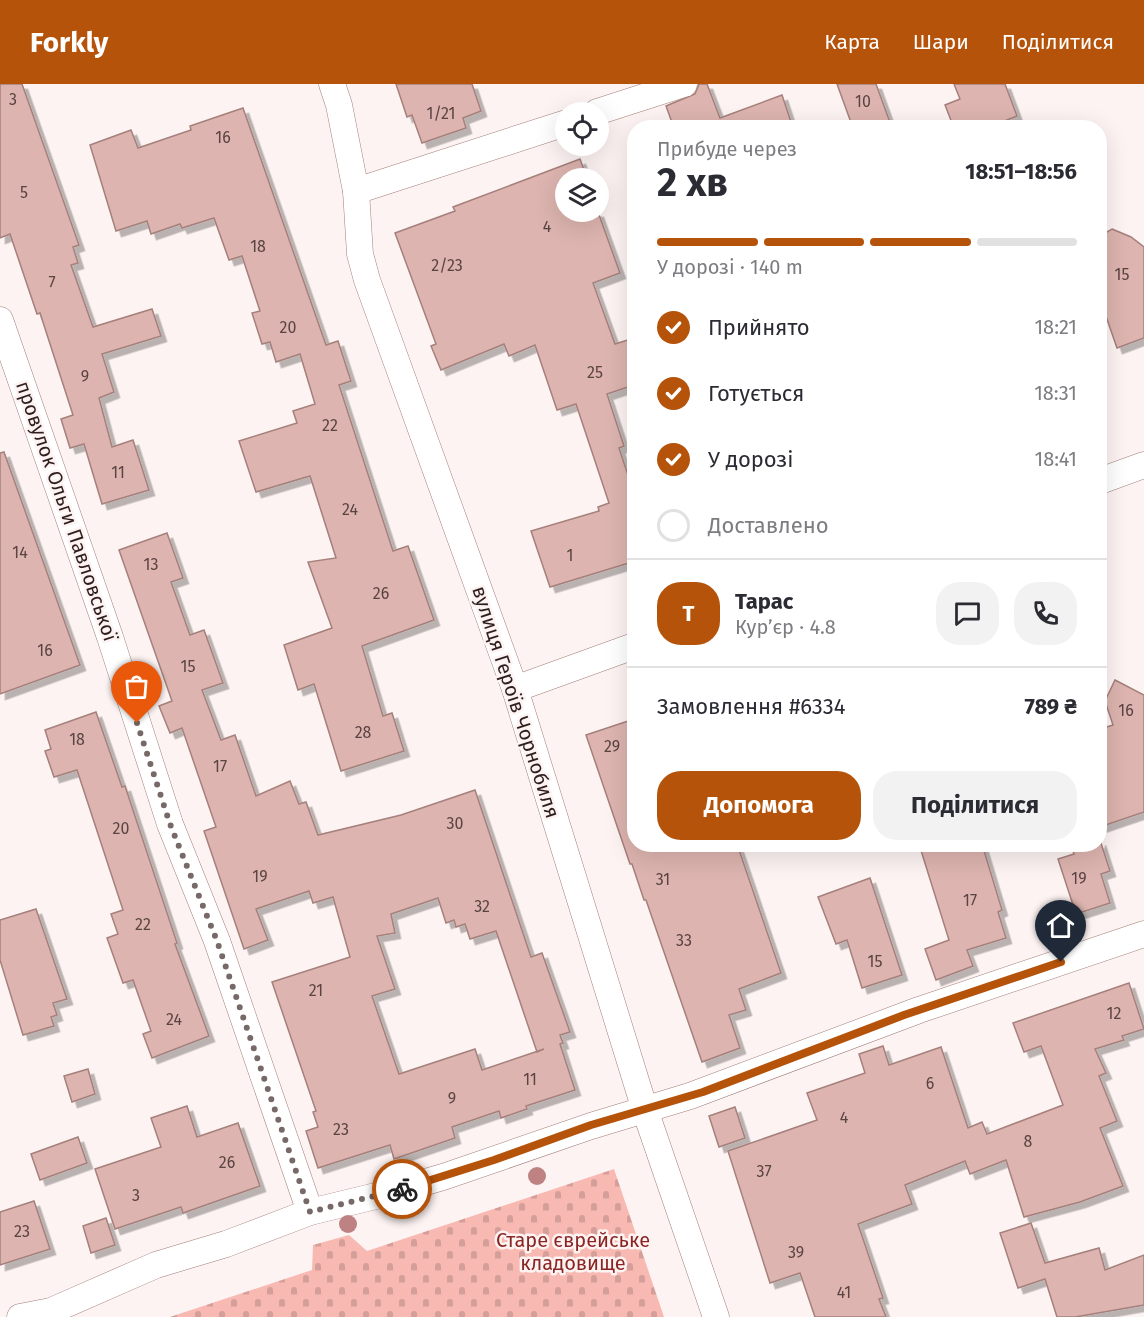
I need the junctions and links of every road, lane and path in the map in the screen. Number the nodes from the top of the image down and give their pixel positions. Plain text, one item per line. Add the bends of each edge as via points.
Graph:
1 (332, 84) edge
2 (684, 84) edge
3 (609, 108) edge
4 (555, 127) edge
5 (356, 191) junction
6 (0, 320) edge
7 (1144, 465) edge
8 (1107, 478) edge
9 (627, 649) edge
10 (515, 689) junction
11 (1144, 934) edge
12 (645, 1110) junction
13 (310, 1212) junction
14 (20, 1317) edge
15 (716, 1317) edge

1 - 5 street, вулиця Героїв Чорнобиля
2 - 3 street
4 - 5 street
5 - 10 street, вулиця Героїв Чорнобиля via 360,254 367,280
6 - 13 street, провулок Ольги Павловської via 163,803 217,941
7 - 8 street
9 - 10 street
10 - 12 street, вулиця Героїв Чорнобиля
11 - 12 street
12 - 13 street via 443,1177
12 - 15 street, вулиця Героїв Чорнобиля
13 - 14 street via 156,1265 51,1311

